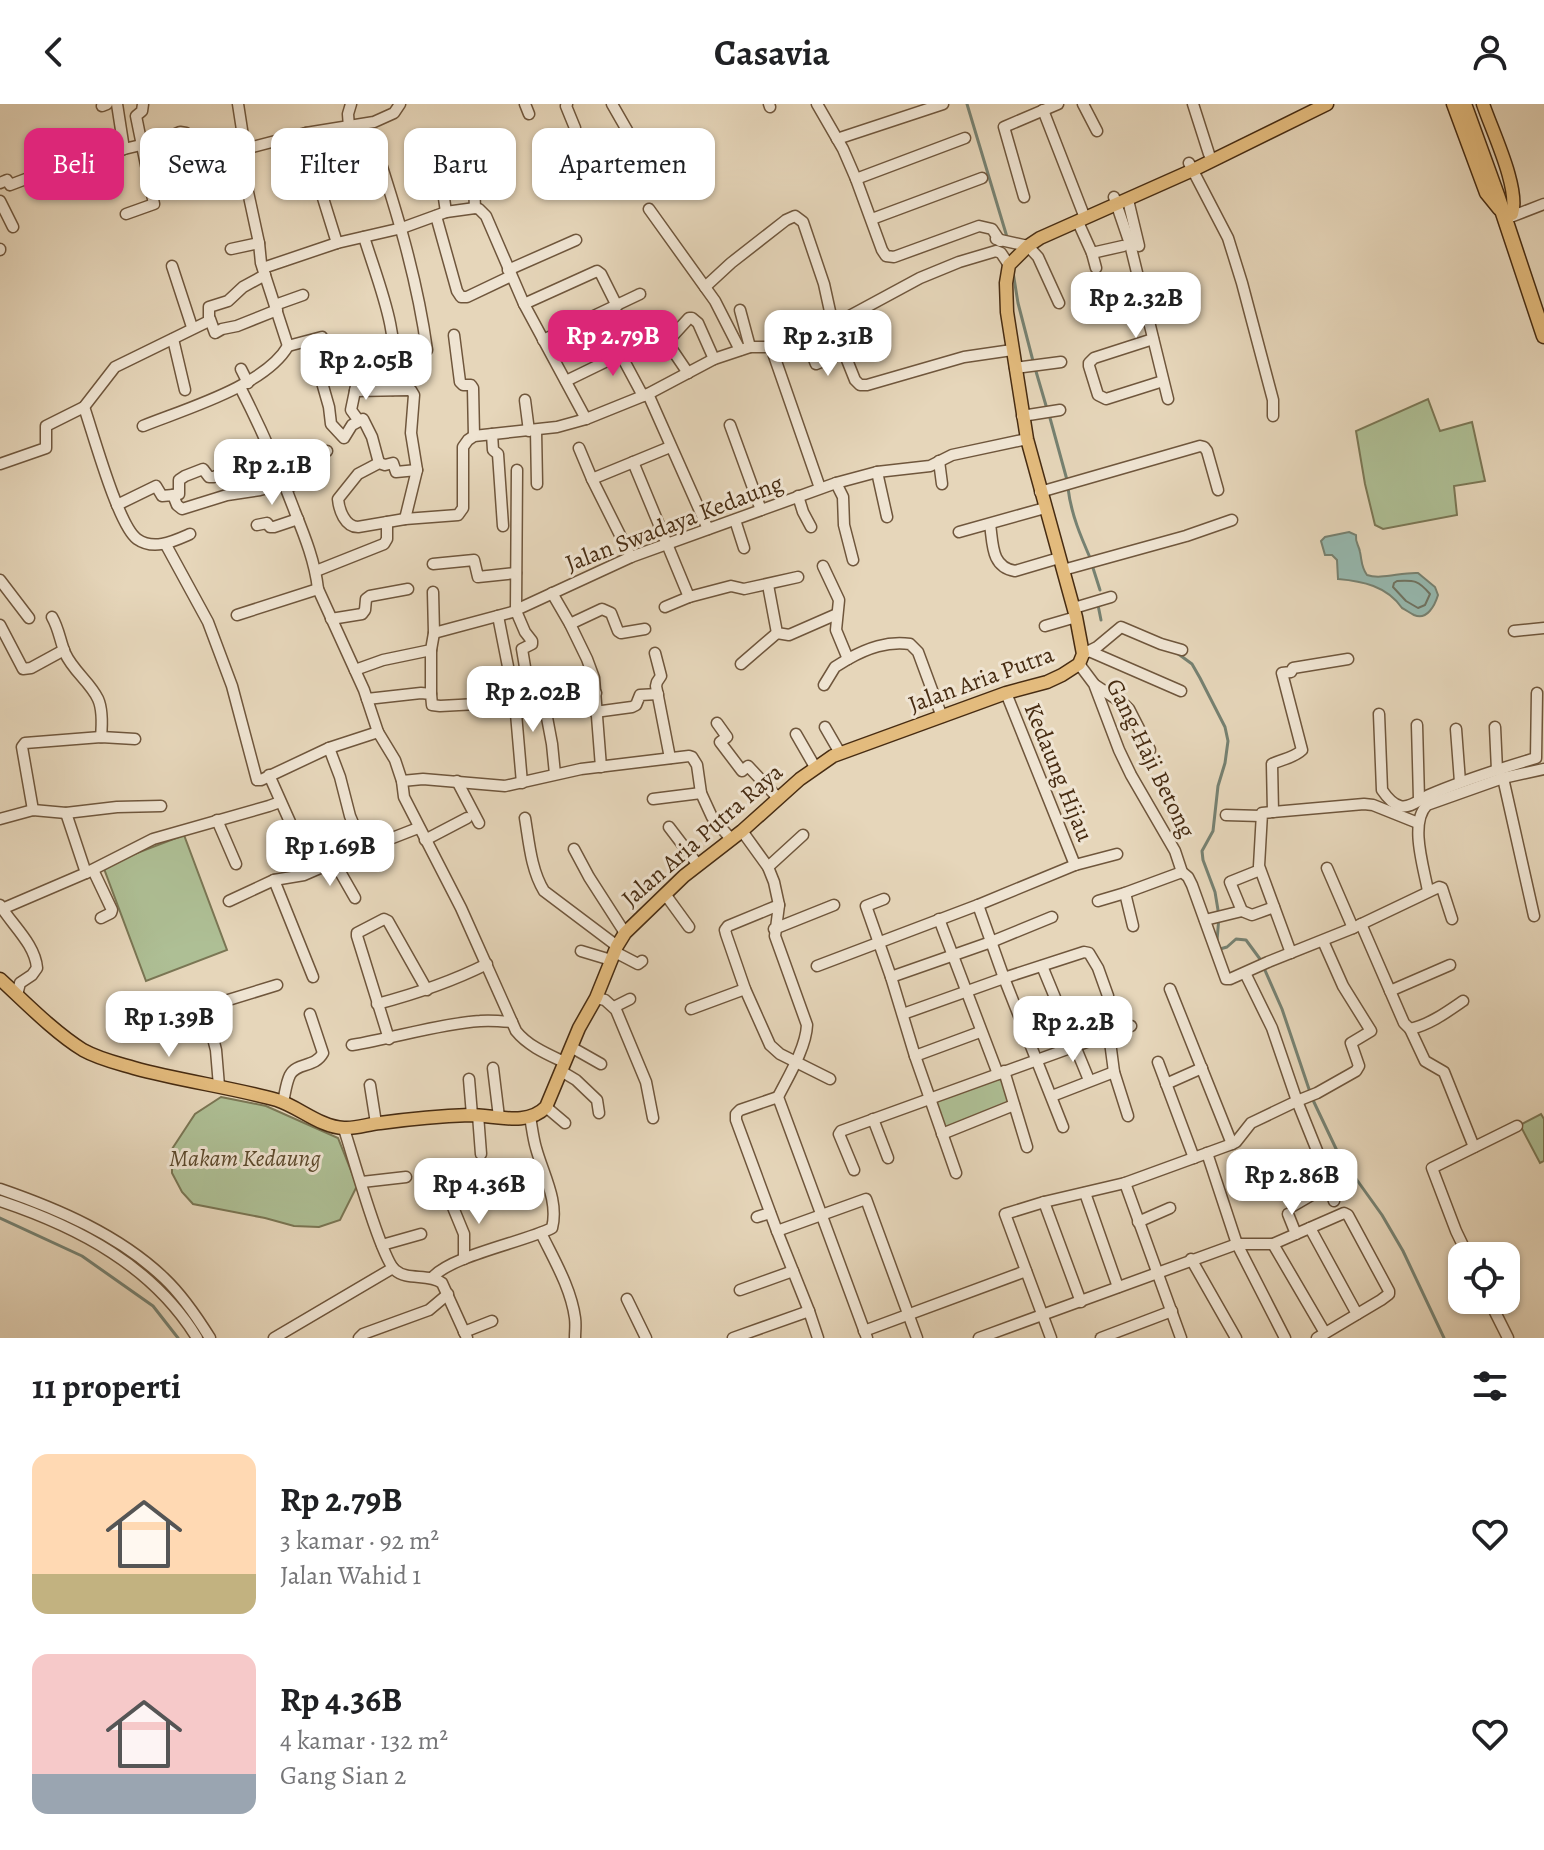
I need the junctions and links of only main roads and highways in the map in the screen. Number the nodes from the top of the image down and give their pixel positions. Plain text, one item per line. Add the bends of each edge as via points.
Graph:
1 (1312, 104) edge
2 (1327, 104) edge
3 (1453, 104) edge
4 (1464, 104) edge
5 (1473, 104) edge
6 (1483, 104) edge
7 (1191, 166) junction
8 (1502, 196) junction
9 (1510, 216) junction
10 (1544, 308) edge
11 (1544, 336) edge
12 (826, 761) joint
13 (0, 979) edge

1 - 7 main road
2 - 7 main road
3 - 9 main road via 1486,193
4 - 8 highway
5 - 8 highway
6 - 9 main road via 1513,186
7 - 12 main road, Jalan Aria Putra via 1082,217 1047,227 1011,262 1006,283 1022,416 1083,656 1054,679
8 - 9 highway
9 - 10 highway
9 - 11 highway
12 - 13 main road, Jalan Aria Putra Raya via 698,865 625,933 546,1107 530,1117 475,1115 344,1129 283,1102 99,1058 69,1040

